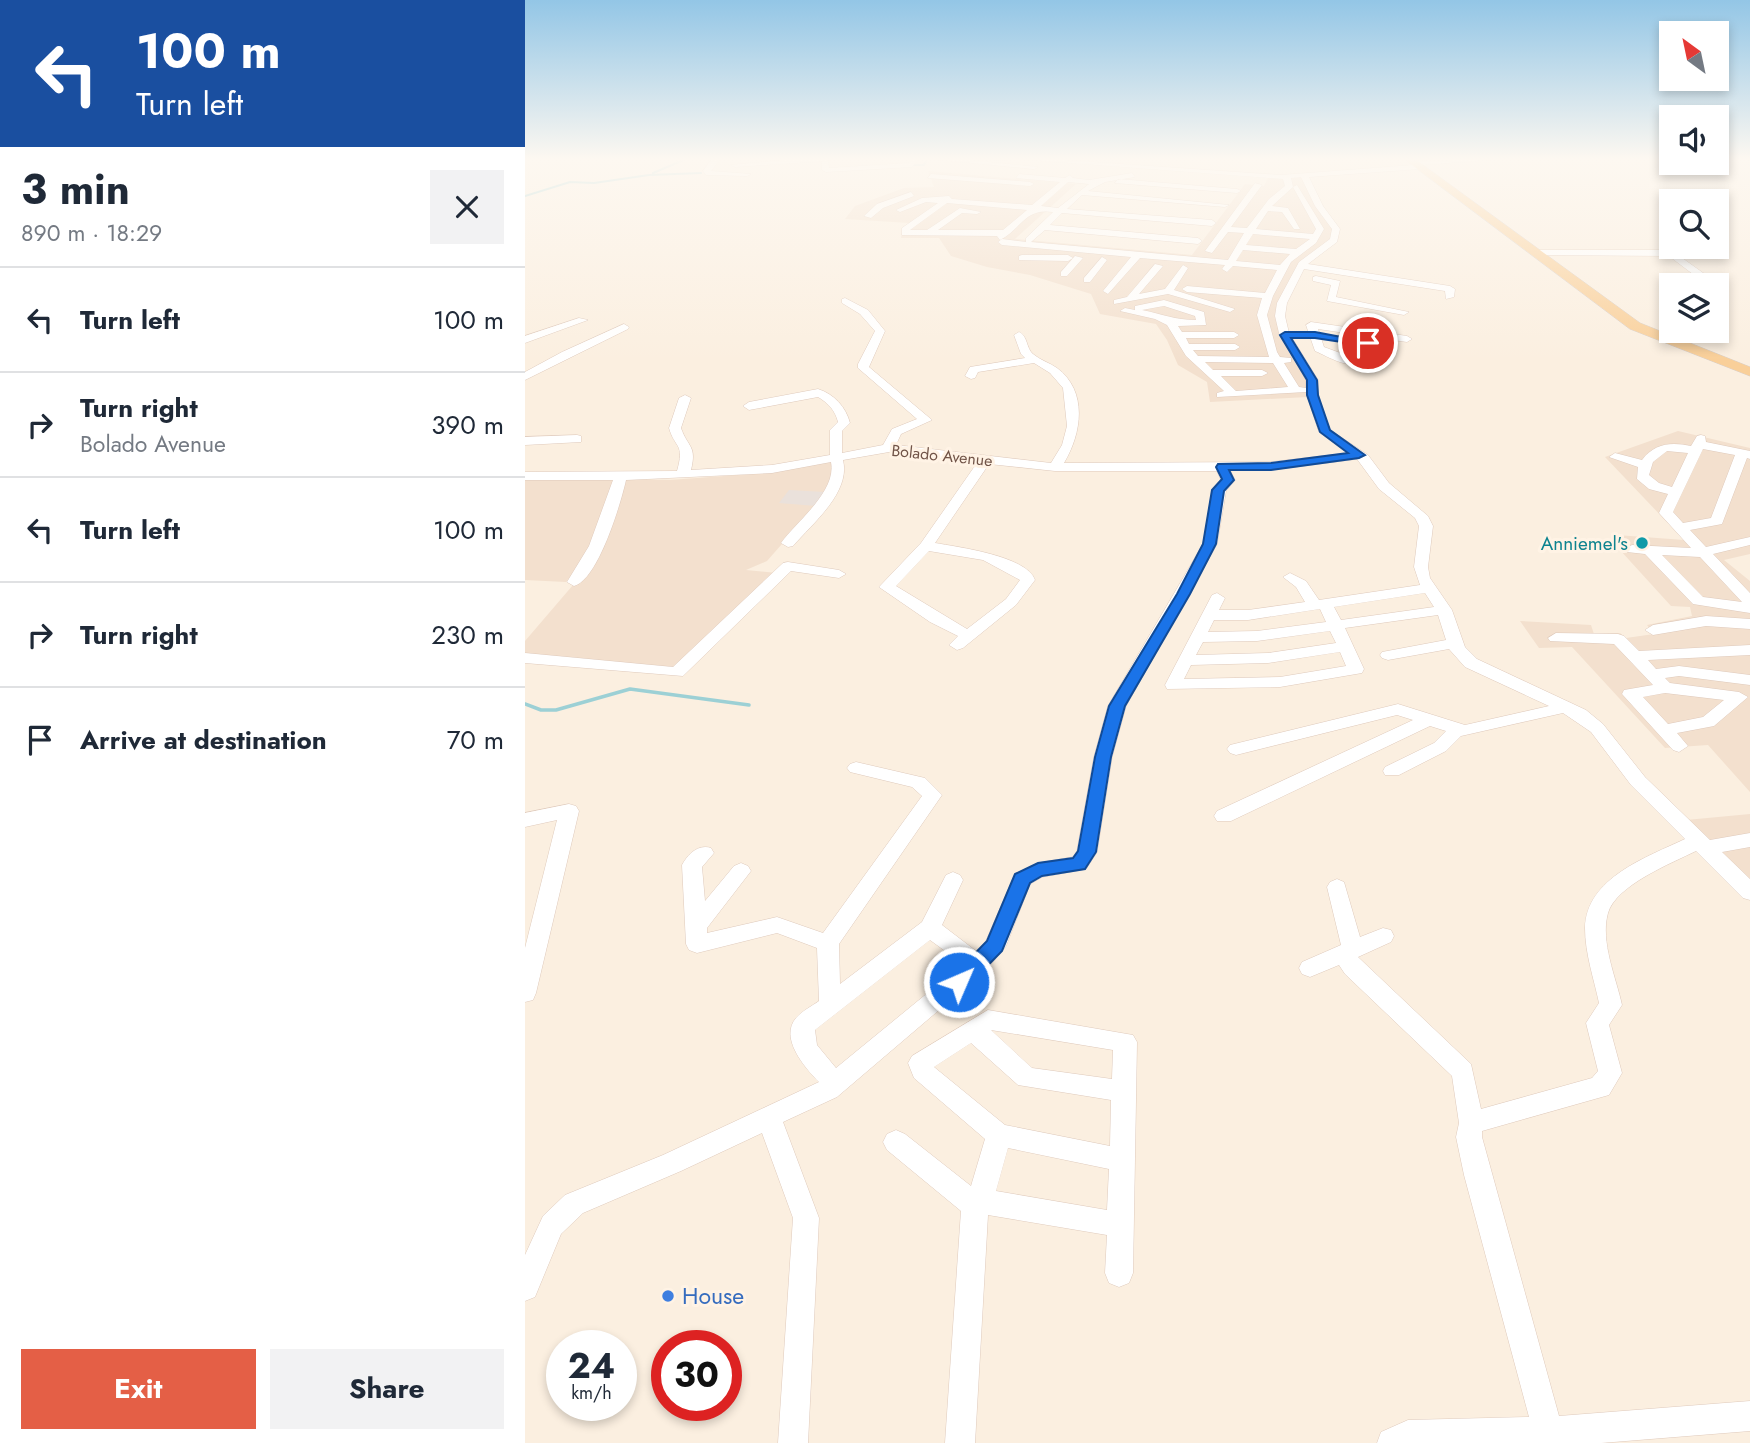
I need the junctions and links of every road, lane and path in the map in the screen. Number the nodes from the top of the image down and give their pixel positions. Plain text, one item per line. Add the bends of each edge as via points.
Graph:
1 (912, 226) edge
2 (938, 226) edge
3 (1014, 226) edge
4 (1044, 226) edge
5 (1048, 226) edge
6 (1127, 226) edge
7 (1143, 226) edge
8 (1209, 226) edge
9 (1227, 226) edge
10 (1255, 226) edge
11 (1286, 226) edge
12 (1312, 226) edge
13 (1334, 226) edge
14 (1499, 226) edge
15 (1297, 227) joint
16 (1225, 229) junction
17 (1205, 232) junction
18 (929, 233) junction
19 (1120, 233) junction
20 (1002, 237) junction
21 (1315, 237) junction
22 (1109, 244) junction
23 (1193, 249) junction
24 (1209, 251) junction
25 (1298, 252) junction
26 (1536, 253) junction
27 (1138, 254) junction
28 (1236, 256) junction
29 (1022, 258) dead end
30 (1078, 258) junction
31 (1102, 260) junction
32 (1131, 263) junction
33 (1158, 265) junction
34 (1301, 266) junction
35 (1043, 267) dead end
36 (1183, 268) junction
37 (1283, 268) junction
38 (1698, 273) edge
39 (1296, 276) junction
40 (1087, 281) dead end
41 (1366, 284) junction
42 (1169, 289) junction
43 (1108, 290) dead end
44 (1205, 290) junction
45 (1449, 297) dead end
46 (1131, 298) junction
47 (1199, 300) junction
48 (845, 301) dead end
49 (1266, 301) junction
50 (1117, 302) dead end
51 (1355, 304) junction
52 (1230, 306) junction
53 (1404, 312) dead end
54 (583, 320) dead end
55 (1171, 323) junction
56 (624, 327) dead end
57 (1176, 334) junction
58 (1019, 335) dead end
59 (1234, 335) junction
60 (1304, 337) junction
61 (525, 340) edge
62 (1407, 340) dead end
63 (1368, 343) dead end
64 (1184, 346) junction
65 (1235, 347) junction
66 (1358, 356) dead end
67 (1196, 359) junction
68 (1034, 360) junction
69 (1237, 360) junction
70 (1277, 360) junction
71 (1299, 360) junction
72 (1750, 372) edge
73 (1210, 373) junction
74 (971, 376) dead end
75 (525, 377) edge
76 (1261, 392) junction
77 (685, 398) dead end
78 (748, 406) dead end
79 (577, 439) dead end
80 (525, 441) edge
81 (1698, 445) junction
82 (889, 448) junction
83 (1746, 454) edge
84 (1359, 455) junction
85 (836, 456) junction
86 (1615, 457) dead end
87 (986, 459) junction
88 (1645, 465) junction
89 (1055, 467) junction
90 (1222, 467) junction
91 (621, 475) junction
92 (683, 475) junction
93 (525, 476) edge
94 (1676, 492) junction
95 (1681, 528) junction
96 (1750, 541) edge
97 (788, 543) dead end
98 (926, 546) junction
99 (1632, 549) dead end
100 (1650, 551) junction
101 (1701, 553) junction
102 (839, 574) dead end
103 (1290, 577) dead end
104 (574, 582) dead end
105 (1429, 588) junction
106 (1217, 598) dead end
107 (1750, 602) edge
108 (1320, 604) junction
109 (1750, 608) edge
110 (1444, 610) junction
111 (1209, 615) junction
112 (1750, 624) edge
113 (1335, 625) junction
114 (1653, 630) dead end
115 (1198, 637) junction
116 (1556, 638) dead end
117 (1455, 643) junction
118 (1346, 646) junction
119 (1750, 650) edge
120 (1388, 655) dead end
121 (1636, 656) junction
122 (525, 658) edge
123 (1184, 660) junction
124 (1653, 674) junction
125 (1750, 680) edge
126 (1665, 688) junction
127 (1562, 705) junction
128 (1427, 720) junction
129 (1458, 729) junction
130 (1665, 730) junction
131 (1679, 746) dead end
132 (1236, 749) dead end
133 (856, 768) dead end
134 (1392, 771) dead end
135 (1224, 816) dead end
136 (525, 820) edge
137 (1750, 840) edge
138 (1707, 844) junction
139 (704, 853) dead end
140 (741, 872) dead end
141 (953, 880) dead end
142 (1337, 887) dead end
143 (1749, 890) edge
144 (696, 926) junction
145 (930, 928) junction
146 (1383, 936) dead end
147 (828, 943) junction
148 (1349, 953) junction
149 (978, 964) junction
150 (1310, 968) dead end
151 (525, 993) edge
152 (830, 1004) junction
153 (974, 1031) junction
154 (836, 1083) junction
155 (1123, 1091) junction
156 (769, 1118) junction
157 (1471, 1123) junction
158 (999, 1135) junction
159 (896, 1142) dead end
160 (1122, 1160) junction
161 (975, 1205) junction
162 (1121, 1225) junction
163 (1119, 1273) dead end
164 (525, 1287) edge
165 (1750, 1416) edge
166 (1537, 1435) edge
167 (793, 1443) edge
168 (960, 1443) edge
169 (1392, 1443) edge

1 - 18 street via 905,233
2 - 18 street
3 - 20 street
4 - 22 street via 1031,237
5 - 19 street
6 - 19 street
7 - 17 street
8 - 17 street
9 - 16 street
10 - 28 street
11 - 15 street
12 - 21 street
13 - 34 street via 1334,240
14 - 26 main road
15 - 21 street
16 - 24 street
16 - 28 street
17 - 23 street
18 - 20 street
19 - 22 street
19 - 23 street
20 - 27 street
21 - 25 street
21 - 28 street
22 - 23 street
23 - 24 street
24 - 28 street
25 - 28 street
25 - 37 street
26 - 38 street via 1671,253
26 - 72 main road via 1635,326
27 - 28 street
27 - 32 street
28 - 36 street
28 - 37 street
28 - 37 street
29 - 30 street
30 - 31 street
30 - 35 street via 1067,271
31 - 32 street
31 - 40 street
32 - 33 street
32 - 43 street
33 - 36 street
33 - 46 street
34 - 39 street
34 - 41 street
36 - 42 street
37 - 49 street
39 - 51 street via 1337,283 1329,298
39 - 60 street via 1280,317
41 - 45 street via 1450,289
41 - 51 street
42 - 44 street
42 - 46 street
42 - 47 street
44 - 47 street
44 - 49 street
46 - 50 street
47 - 52 street
48 - 82 street via 864,312 880,331 864,369 926,420 896,430 889,438
49 - 52 street
49 - 70 street via 1262,315
51 - 53 street
52 - 59 street
54 - 61 street
55 - 55 street via 1202,323 1200,314 1164,303 1125,311
55 - 57 street
56 - 75 street
57 - 59 street
57 - 64 street
58 - 68 street via 1021,347
59 - 65 street
60 - 62 street via 1311,325
60 - 63 street
60 - 66 street via 1341,359
60 - 71 street
64 - 65 street
64 - 67 street
65 - 69 street
67 - 69 street
67 - 73 street
68 - 74 street via 974,369
68 - 89 street via 1054,371 1069,387 1074,422
69 - 70 street
70 - 71 street
70 - 76 street via 1298,390
71 - 84 street via 1312,380 1312,395 1325,432
73 - 76 street via 1227,394
73 - 76 street via 1257,373
77 - 92 street via 675,428 687,450
78 - 85 street via 821,393 843,417 844,424 836,430
79 - 80 street
81 - 83 street
81 - 88 street via 1665,446
81 - 94 street
82 - 85 street, Bolado Avenue
82 - 87 street, Bolado Avenue
83 - 95 street via 1717,521
84 - 90 street, Bolado Avenue
84 - 105 street via 1384,486 1421,516 1426,526 1421,567
85 - 92 street, Bolado Avenue via 772,469
85 - 97 street via 840,473 836,486
86 - 88 street
87 - 89 street, Bolado Avenue
87 - 98 street
88 - 94 street via 1642,476 1654,486
89 - 90 street, Bolado Avenue
90 - 149 street via 1228,480 1219,490 1210,544 1117,706 1087,852 1079,864 1038,870 1022,879 995,946
91 - 92 street, Bolado Avenue
91 - 93 street, Bolado Avenue
91 - 104 street via 617,496 585,570
94 - 95 street via 1666,513
95 - 101 street
96 - 101 street
98 - 98 street via 988,556 1028,580 1011,602 963,641 887,587
99 - 100 street
100 - 101 street
100 - 109 street via 1698,601
101 - 107 street
102 - 122 street via 788,566 677,672
103 - 108 street
105 - 108 street
105 - 110 street
106 - 111 street
108 - 111 street via 1248,615
108 - 113 street
110 - 113 street
110 - 117 street
111 - 115 street
112 - 114 street via 1706,621
113 - 115 street via 1257,636
113 - 118 street
115 - 123 street
116 - 121 street via 1618,639
117 - 120 street
117 - 127 street via 1471,663
118 - 123 street via 1268,658
118 - 123 street via 1356,669 1280,682 1173,685
119 - 121 street
121 - 124 street
124 - 125 street via 1679,671
124 - 126 street
126 - 130 street via 1630,694
126 - 130 street via 1739,697 1709,722
127 - 129 street
127 - 138 street via 1597,728 1638,781
128 - 129 street
128 - 132 street via 1398,709
128 - 135 street
129 - 134 street via 1440,747
130 - 131 street
133 - 147 street via 918,782 933,795
136 - 151 street via 569,811
137 - 138 street
138 - 143 street
138 - 157 street via 1629,878 1601,901 1596,916 1598,946 1611,1005 1598,1023 1610,1073 1600,1087
139 - 144 street via 692,865
140 - 144 street
141 - 145 street
142 - 148 street
144 - 147 street via 697,944 776,925
145 - 149 street
145 - 152 street
146 - 148 street
147 - 152 street
148 - 150 street
148 - 157 street via 1353,968 1463,1071
149 - 154 street
152 - 154 street via 802,1031 806,1051
153 - 155 street via 1026,1078
153 - 155 street via 988,1020 1125,1042
153 - 158 street via 921,1063 922,1071
154 - 156 street
155 - 160 street
156 - 164 street via 574,1204 552,1225
156 - 167 street via 806,1218
157 - 166 street via 1469,1137 1477,1175
158 - 160 street
158 - 161 street via 987,1182
159 - 161 street
160 - 162 street
161 - 162 street via 989,1202
161 - 168 street
162 - 163 street
165 - 166 street
166 - 169 street via 1408,1435

